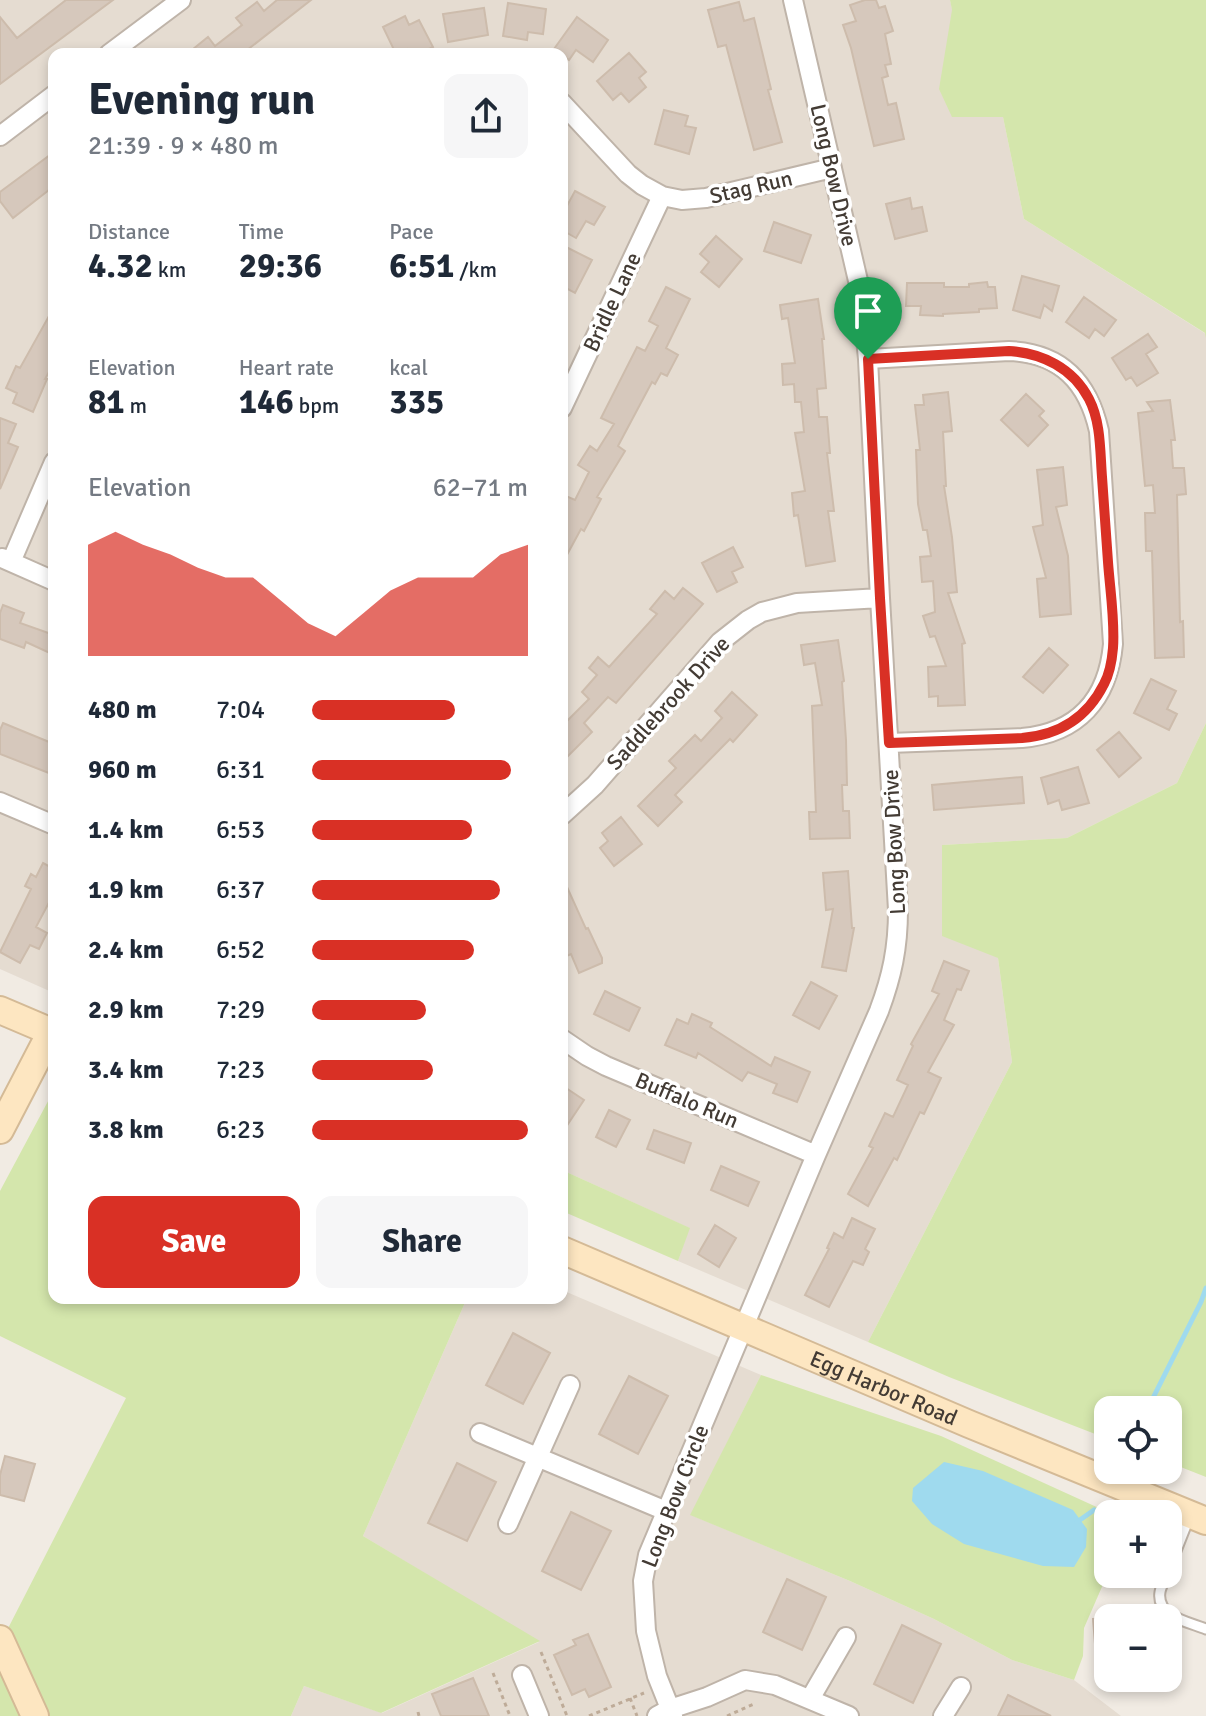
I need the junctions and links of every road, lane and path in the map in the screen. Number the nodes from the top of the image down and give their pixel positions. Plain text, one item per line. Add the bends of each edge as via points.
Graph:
1 (181, 0) edge
2 (793, 0) edge
3 (117, 48) edge
4 (48, 100) edge
5 (568, 109) edge
6 (0, 136) edge
7 (832, 168) junction
8 (662, 196) junction
9 (868, 359) junction
10 (568, 395) edge
11 (48, 474) edge
12 (6, 559) edge
13 (48, 578) edge
14 (880, 598) junction
15 (889, 743) junction
16 (0, 802) edge
17 (568, 810) edge
18 (48, 822) edge
19 (0, 1010) edge
20 (48, 1028) edge
21 (48, 1039) edge
22 (568, 1043) edge
23 (0, 1130) edge
24 (816, 1155) junction
25 (568, 1253) edge
26 (743, 1327) junction
27 (570, 1385) dead end
28 (480, 1433) dead end
29 (538, 1458) junction
30 (666, 1511) junction
31 (1198, 1518) edge
32 (508, 1524) dead end
33 (1182, 1547) edge
34 (1162, 1588) edge
35 (1206, 1629) edge
36 (846, 1637) dead end
37 (0, 1639) edge
38 (541, 1652) dead end
39 (493, 1673) dead end
40 (522, 1675) dead end
41 (961, 1687) dead end
42 (662, 1689) junction
43 (630, 1698) junction
44 (810, 1699) junction
45 (756, 1703) dead end
46 (667, 1714) edge
47 (35, 1716) edge
48 (510, 1716) edge
49 (539, 1716) edge
50 (567, 1716) edge
51 (589, 1716) edge
52 (637, 1716) edge
53 (727, 1716) edge
54 (849, 1716) edge
55 (943, 1716) edge

1 - 3 street
2 - 7 street, Long Bow Drive
4 - 6 street
5 - 8 street, Stag Run via 628,174
7 - 8 street, Stag Run via 706,198
7 - 9 street, Long Bow Drive via 862,298
8 - 10 street, Bridle Lane
9 - 14 street, Long Bow Drive
9 - 15 street via 1026,352 1057,364 1080,384 1099,431 1113,644 1096,697 1059,730 1022,738
11 - 12 street
12 - 13 street
14 - 15 street, Long Bow Drive
14 - 17 street, Saddlebrook Drive via 797,603 748,620 720,642
15 - 24 street, Long Bow Drive via 897,951 879,1011
16 - 18 street
19 - 20 main road
21 - 23 main road
22 - 24 street, Buffalo Run via 606,1066
24 - 26 street, Long Bow Drive
25 - 26 main road, Egg Harbor Road
26 - 30 street, Long Bow Circle
26 - 31 main road, Egg Harbor Road
27 - 29 street
28 - 29 street
29 - 30 street
29 - 32 street
30 - 42 street, Long Bow Circle via 643,1581 646,1631
31 - 33 lane
34 - 35 lane via 1161,1606 1167,1613
36 - 44 street
37 - 47 main road
38 - 50 path
39 - 48 path
40 - 49 street
41 - 55 street
42 - 43 path
42 - 46 street, Long Bow Circle
43 - 51 path
43 - 52 path
44 - 46 street via 745,1680
44 - 54 street
45 - 53 path

